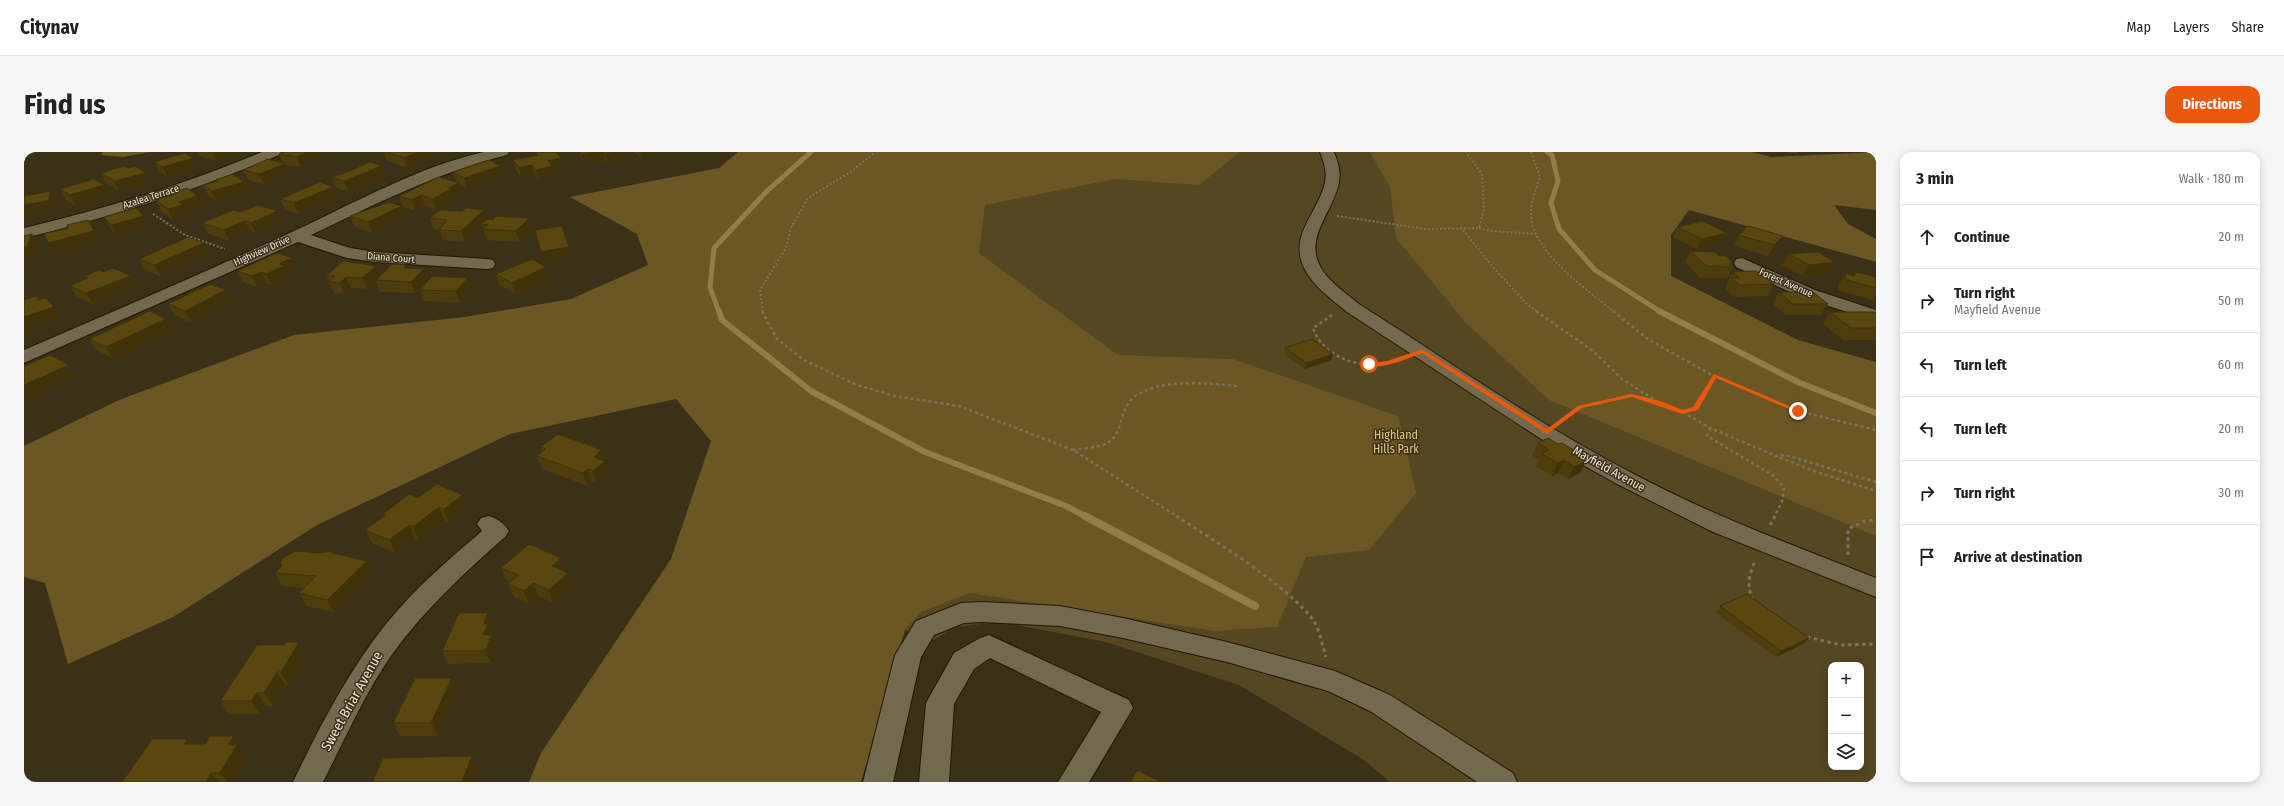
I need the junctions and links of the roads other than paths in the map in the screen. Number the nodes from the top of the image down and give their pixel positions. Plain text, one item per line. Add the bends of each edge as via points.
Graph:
1 (274, 152) edge
2 (502, 152) edge
3 (1327, 152) edge
4 (24, 233) edge
5 (297, 236) junction
6 (1742, 263) dead end
7 (487, 264) dead end
8 (1876, 316) edge
9 (24, 357) edge
10 (489, 524) dead end
11 (1876, 588) edge
12 (308, 782) edge
13 (878, 782) edge
14 (934, 782) edge
15 (1073, 782) edge
16 (1502, 782) edge

1 - 4 street, Azalea Terrace via 236,169 136,202
2 - 5 street, Highview Drive via 432,173
3 - 11 street, Mayfield Avenue via 1334,166 1334,178 1309,235 1307,255 1312,268 1322,281 1353,308 1576,451 1673,504 1728,529
5 - 7 street, Diana Court via 347,253 375,258
5 - 9 street, Highview Drive
6 - 8 street, Forest Avenue via 1809,294
10 - 12 street, Sweet Briar Avenue via 497,531 421,601 382,648 363,677
13 - 16 street via 908,655 925,628 961,613 1060,616 1227,652 1335,682 1380,703
14 - 15 street via 940,704 964,661 989,645 1119,708

